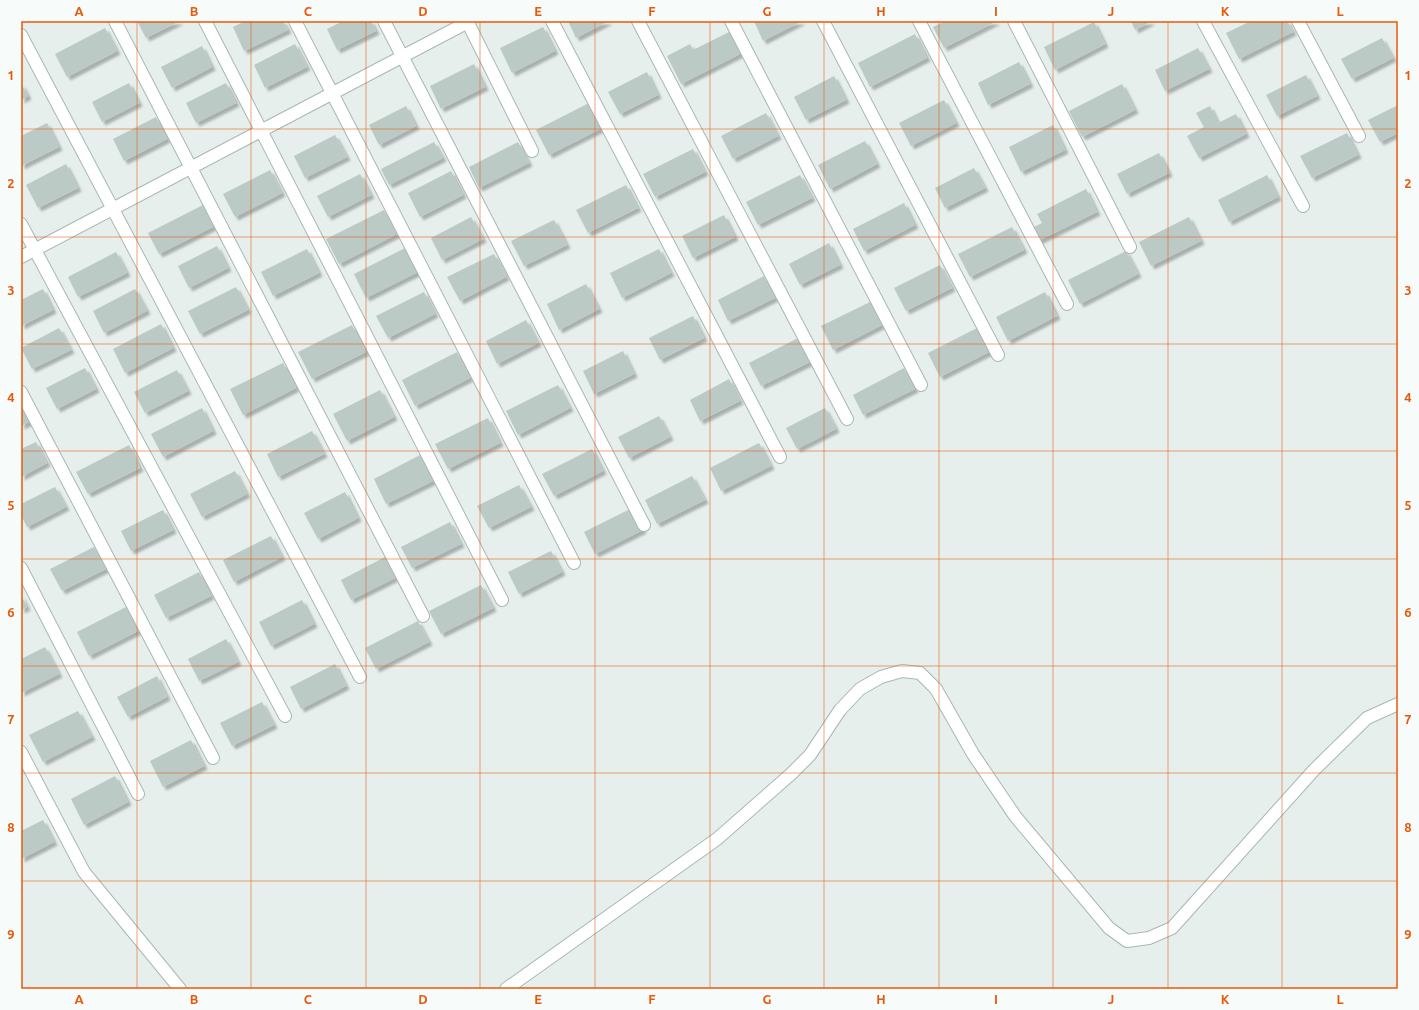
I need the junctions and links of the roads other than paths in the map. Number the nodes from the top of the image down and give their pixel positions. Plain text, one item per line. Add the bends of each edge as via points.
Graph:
1 (115, 21) edge
2 (205, 21) edge
3 (295, 21) edge
4 (384, 21) edge
5 (468, 21) edge
6 (552, 21) edge
7 (638, 21) edge
8 (731, 21) edge
9 (823, 21) edge
10 (920, 21) edge
11 (1014, 21) edge
12 (1203, 21) edge
13 (1298, 21) edge
14 (21, 35) edge
15 (403, 56) junction
16 (333, 93) junction
17 (262, 130) junction
18 (1359, 136) dead end
19 (532, 152) dead end
20 (190, 168) junction
21 (1303, 206) dead end
22 (113, 209) junction
23 (21, 224) edge
24 (1130, 247) dead end
25 (35, 250) junction
26 (21, 257) edge
27 (1067, 304) dead end
28 (998, 355) dead end
29 (921, 385) dead end
30 (21, 392) edge
31 (847, 419) dead end
32 (780, 457) dead end
33 (644, 525) dead end
34 (574, 562) dead end
35 (21, 568) edge
36 (502, 600) dead end
37 (423, 616) dead end
38 (360, 678) dead end
39 (1398, 704) edge
40 (285, 716) dead end
41 (21, 752) edge
42 (213, 758) dead end
43 (138, 794) dead end
44 (180, 989) edge
45 (506, 989) edge

1 - 20 street
2 - 17 street
3 - 16 street
4 - 15 street
5 - 15 street
5 - 19 street
6 - 32 street
7 - 31 street
8 - 29 street
9 - 28 street
10 - 27 street
11 - 24 street
12 - 21 street
13 - 18 street
14 - 22 street
15 - 16 street
15 - 33 street
16 - 17 street
16 - 34 street
17 - 20 street
17 - 36 street
20 - 22 street
20 - 37 street
22 - 25 street
22 - 38 street
23 - 25 street
25 - 26 street
25 - 40 street
30 - 42 street
35 - 43 street
39 - 45 street via 1367,718 1314,770 1172,928 1149,938 1126,941 1109,928 1015,816 973,754 936,688 920,673 902,671 881,677 860,690 840,710 810,754 791,774 717,839
41 - 44 street via 84,872

